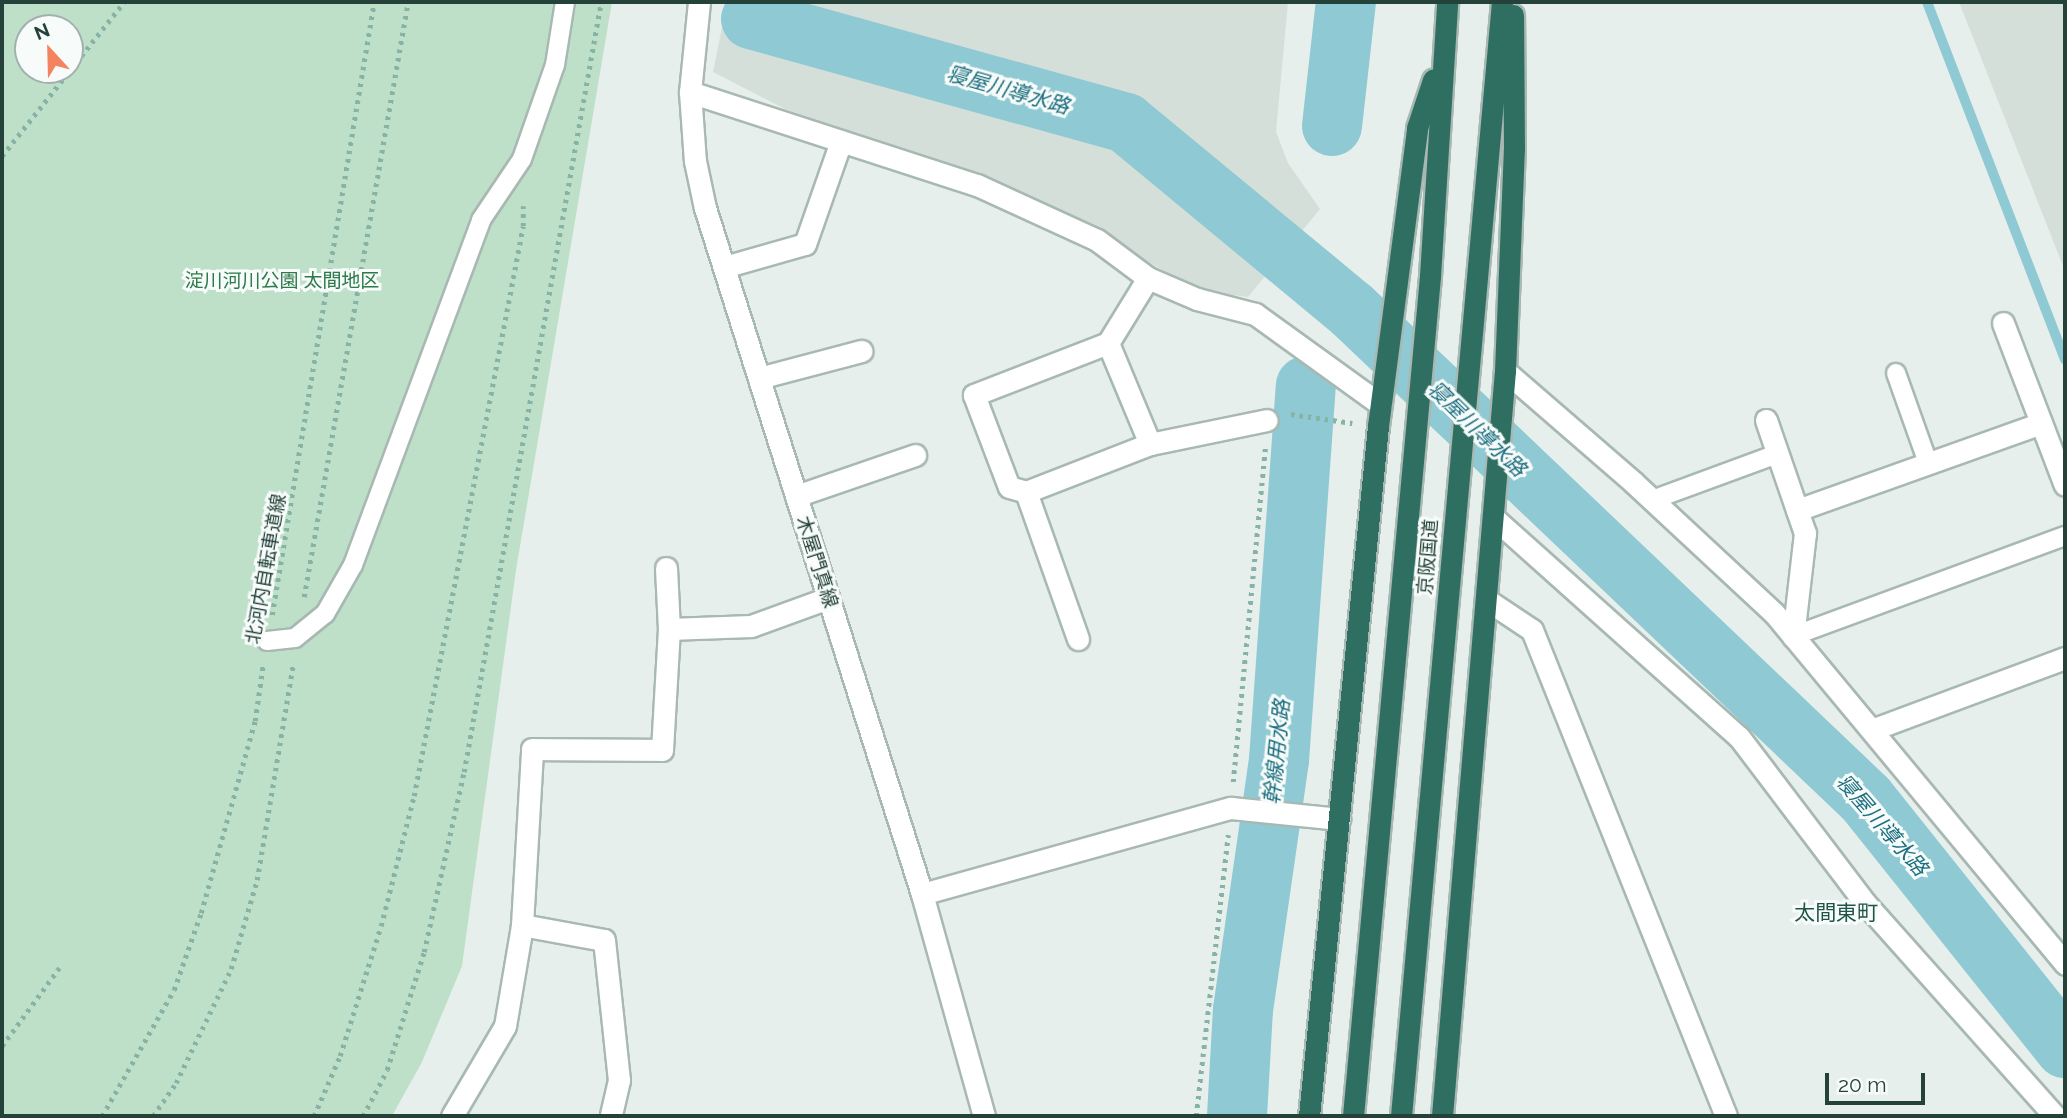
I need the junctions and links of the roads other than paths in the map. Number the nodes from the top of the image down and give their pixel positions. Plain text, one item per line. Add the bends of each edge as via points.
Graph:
1 (565, 2) edge
2 (699, 2) edge
3 (1447, 2) edge
4 (1502, 2) edge
5 (1513, 2) edge
6 (1442, 52) junction
7 (691, 92) junction
8 (841, 141) junction
9 (724, 267) junction
10 (1148, 278) junction
11 (2003, 323) dead end
12 (1108, 343) junction
13 (861, 351) dead end
14 (1505, 372) junction
15 (1896, 373) dead end
16 (759, 378) junction
17 (1268, 416) road end
18 (1766, 420) dead end
19 (1379, 422) junction
20 (2041, 422) junction
21 (1150, 444) junction
22 (1777, 454) junction
23 (915, 455) dead end
24 (1928, 463) junction
25 (2065, 485) edge
26 (1026, 492) junction
27 (796, 496) junction
28 (1652, 500) junction
29 (1797, 510) junction
30 (1495, 519) junction
31 (2065, 536) edge
32 (667, 568) dead end
33 (828, 598) junction
34 (1487, 600) junction
35 (668, 629) junction
36 (1793, 636) junction
37 (1078, 639) dead end
38 (267, 641) road end
39 (2065, 658) edge
40 (1874, 729) junction
41 (1339, 819) junction
42 (922, 894) junction
43 (522, 925) junction
44 (2065, 964) edge
45 (452, 1116) edge
46 (611, 1116) edge
47 (984, 1116) edge
48 (1308, 1116) edge
49 (1353, 1116) edge
50 (1401, 1116) edge
51 (1442, 1116) edge
52 (1727, 1116) edge
53 (2055, 1116) edge

1 - 38 lane via 555,65 522,159 481,220 353,565 326,614 295,638
2 - 7 street, 木屋門真線
3 - 6 highway, 京阪国道
4 - 50 highway, 京阪国道
5 - 14 highway via 1514,149
6 - 19 highway via 1417,128
6 - 49 highway, 京阪国道 via 1430,276
7 - 8 street
7 - 9 street, 木屋門真線 via 695,161
8 - 9 street via 805,244
8 - 10 street via 977,185 1097,240
9 - 16 street, 木屋門真線
10 - 12 street
10 - 19 street via 1197,299 1255,314
11 - 20 street
12 - 21 street
12 - 26 street via 974,395 1009,487
13 - 16 street
14 - 28 street
14 - 30 highway
15 - 24 lane
16 - 27 street, 木屋門真線
17 - 21 street
18 - 22 street
19 - 41 highway
20 - 24 street
20 - 25 street
21 - 26 street
22 - 28 lane
22 - 29 street
23 - 27 street
24 - 29 street
26 - 37 street
27 - 33 street, 木屋門真線
28 - 36 street
29 - 36 street via 1805,533
30 - 34 highway
30 - 53 street via 1739,737 1865,903
31 - 36 lane
32 - 35 street
33 - 35 street via 751,626
33 - 42 street, 木屋門真線
34 - 51 highway
34 - 52 street via 1532,631
35 - 43 street via 662,750 533,749
36 - 40 street
39 - 40 street
40 - 44 street
41 - 42 street via 1231,808
41 - 48 highway
42 - 47 street, 木屋門真線
43 - 45 street via 505,1026
43 - 46 street via 604,940 619,1080

